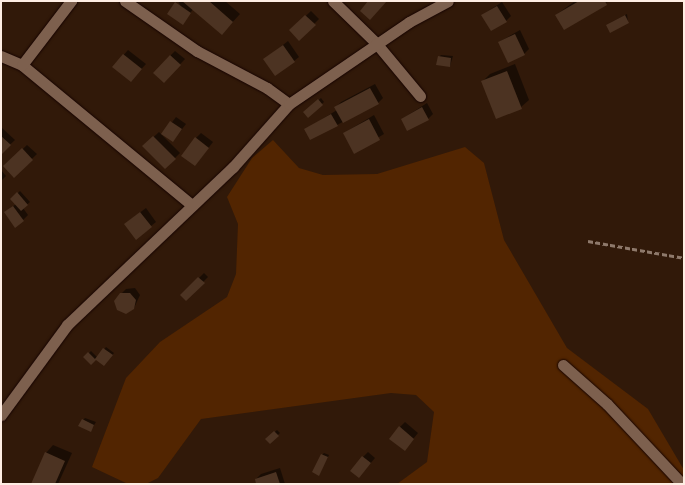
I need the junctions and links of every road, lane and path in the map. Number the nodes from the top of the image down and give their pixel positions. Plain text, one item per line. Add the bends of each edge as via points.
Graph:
1 (71, 1) edge
2 (125, 1) edge
3 (333, 1) edge
4 (448, 1) edge
5 (376, 43) junction
6 (1, 56) edge
7 (22, 66) junction
8 (420, 96) dead end
9 (289, 104) junction
10 (192, 205) junction
11 (588, 241) dead end
12 (684, 258) edge
13 (563, 365) dead end
14 (1, 415) edge
15 (682, 484) edge

1 - 7 street
2 - 9 street via 197,51 267,88
3 - 5 street
4 - 5 street
5 - 8 street
5 - 9 street
6 - 7 street
7 - 10 street
9 - 10 street via 233,167
10 - 14 street via 67,325
11 - 12 path
13 - 15 street via 607,404

